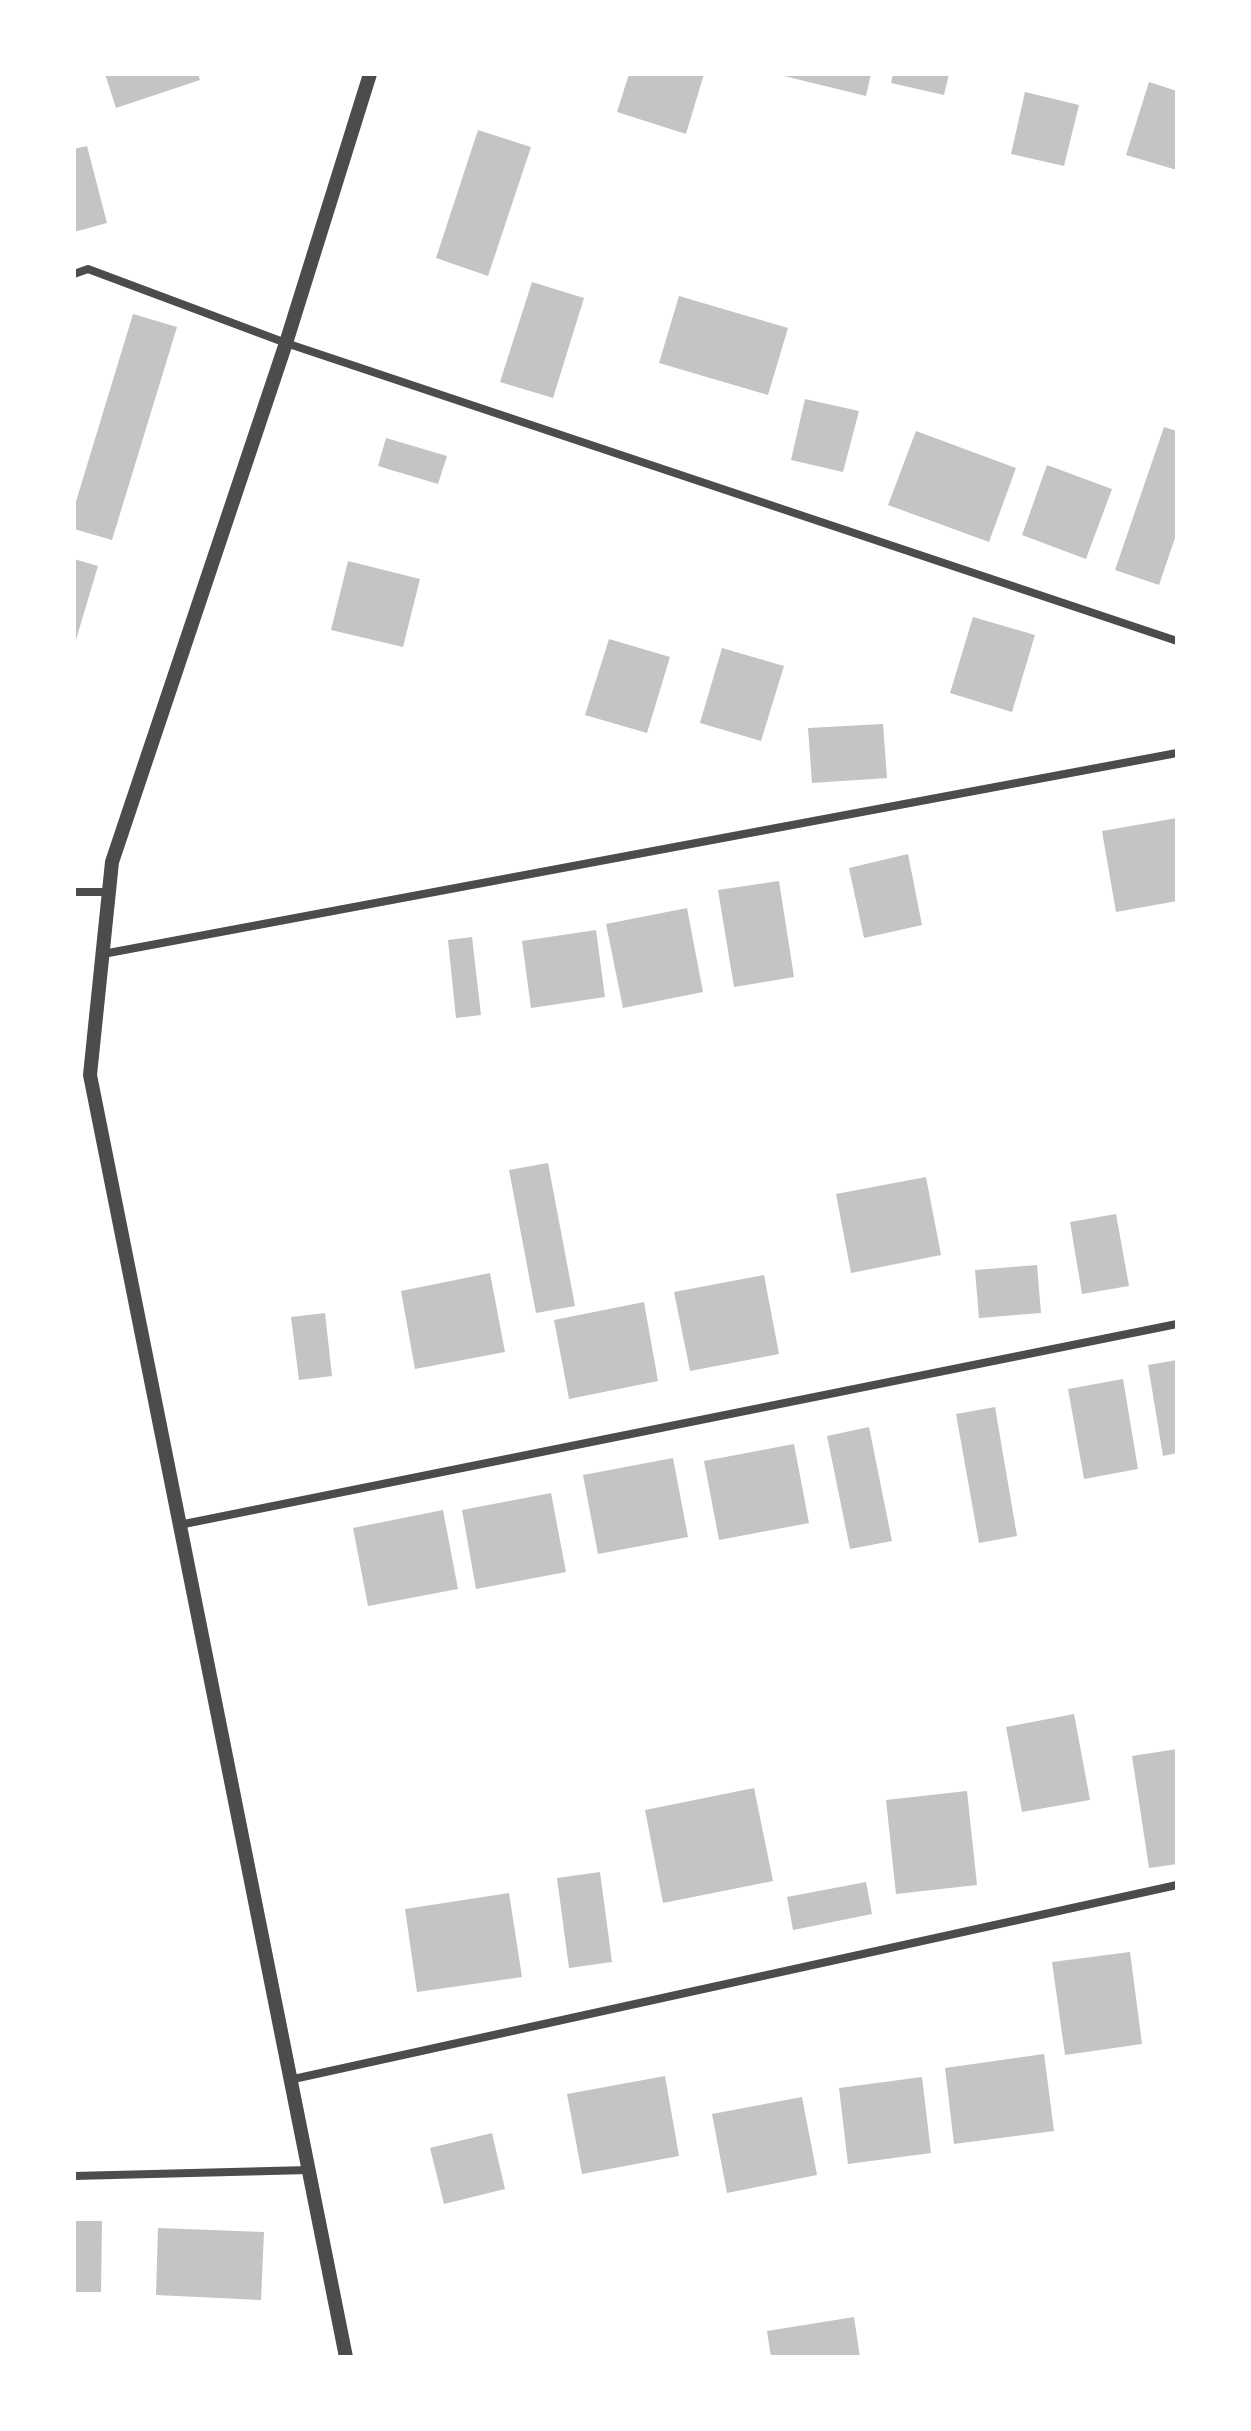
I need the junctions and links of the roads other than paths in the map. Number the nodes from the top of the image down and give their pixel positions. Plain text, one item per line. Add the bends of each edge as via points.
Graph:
1 (370, 74) edge
2 (74, 274) edge
3 (286, 343) junction
4 (1177, 641) edge
5 (1177, 753) edge
6 (74, 892) edge
7 (109, 892) junction
8 (103, 954) junction
9 (1177, 1324) edge
10 (179, 1525) junction
11 (1177, 1885) edge
12 (289, 2080) junction
13 (310, 2170) junction
14 (74, 2176) edge
15 (346, 2357) edge

1 - 3 street
2 - 3 street via 88,269
3 - 4 street
3 - 7 street via 112,862
5 - 8 street
6 - 7 street
7 - 8 street
8 - 10 street via 90,1075
9 - 10 street
10 - 12 street
11 - 12 street
12 - 13 street
13 - 14 street
13 - 15 street

